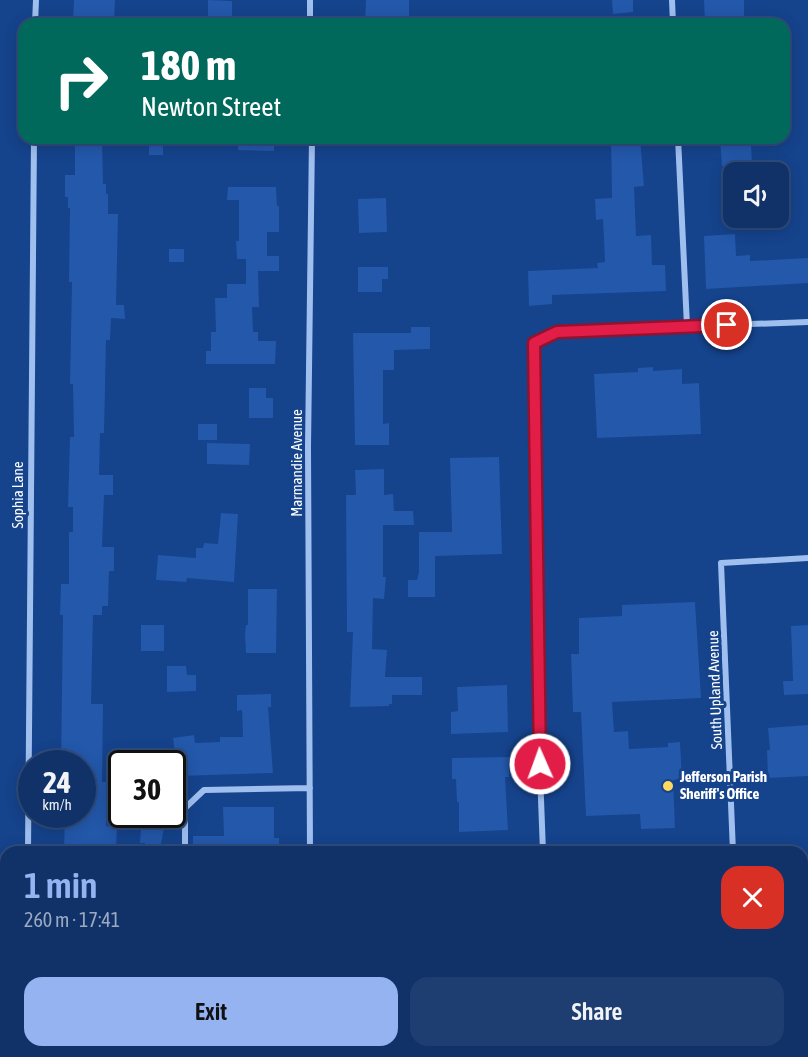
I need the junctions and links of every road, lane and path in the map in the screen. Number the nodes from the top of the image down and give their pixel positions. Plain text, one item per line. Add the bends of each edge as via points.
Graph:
1 (36, 0) edge
2 (310, 0) edge
3 (672, 0) edge
4 (36, 18) edge
5 (310, 18) edge
6 (673, 18) edge
7 (34, 144) edge
8 (312, 144) edge
9 (678, 144) edge
10 (808, 322) edge
11 (687, 326) junction
12 (808, 558) edge
13 (310, 788) junction
14 (28, 846) edge
15 (185, 846) edge
16 (310, 846) edge
17 (543, 846) edge
18 (733, 846) edge

1 - 4 street
2 - 5 street
3 - 6 street
7 - 14 street, Sophia Lane
8 - 13 street, Marmandie Avenue via 308,447
9 - 11 street
10 - 11 street
11 - 17 street via 557,332 534,343
12 - 18 street, South Upland Avenue via 721,563
13 - 15 street via 204,790 185,808
13 - 16 street, Marmandie Avenue

